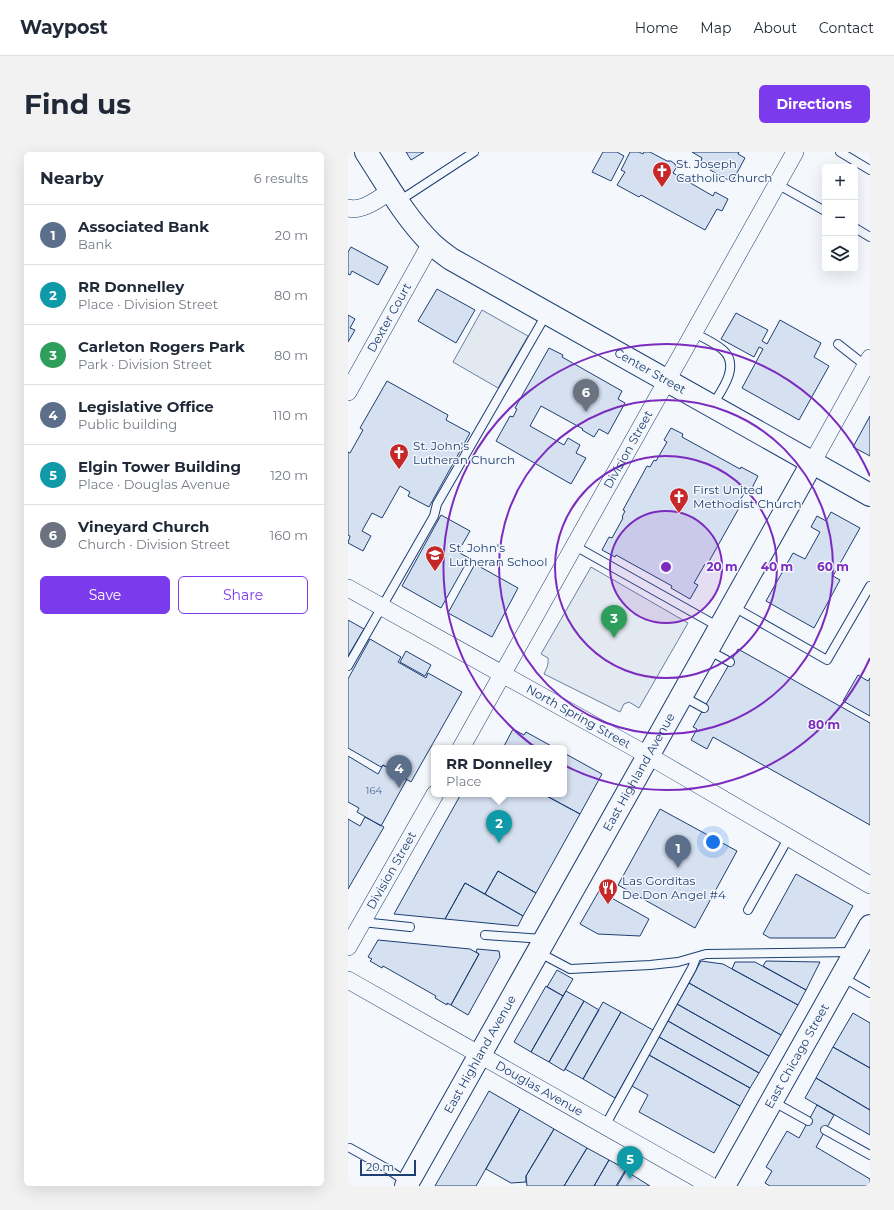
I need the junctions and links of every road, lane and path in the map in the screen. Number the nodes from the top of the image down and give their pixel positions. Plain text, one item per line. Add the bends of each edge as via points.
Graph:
1 (366, 152) edge
2 (795, 152) edge
3 (840, 152) edge
4 (471, 153) edge
5 (870, 170) edge
6 (777, 184) junction
7 (395, 196) junction
8 (348, 208) edge
9 (822, 209) edge
10 (858, 230) edge
11 (870, 237) edge
12 (431, 243) junction
13 (547, 312) junction
14 (694, 333) junction
15 (838, 344) dead end
16 (868, 362) edge
17 (668, 381) junction
18 (348, 392) edge
19 (712, 406) junction
20 (812, 463) junction
21 (870, 495) edge
22 (575, 546) junction
23 (870, 586) edge
24 (348, 588) edge
25 (732, 606) junction
26 (381, 607) junction
27 (720, 628) junction
28 (708, 650) junction
29 (730, 662) dead end
30 (348, 666) edge
31 (503, 675) junction
32 (682, 696) junction
33 (704, 708) dead end
34 (463, 745) edge
35 (649, 756) junction
36 (433, 797) edge
37 (789, 837) junction
38 (870, 885) edge
39 (748, 910) dead end
40 (362, 922) junction
41 (870, 926) edge
42 (410, 928) dead end
43 (485, 935) dead end
44 (542, 946) junction
45 (348, 947) edge
46 (855, 952) junction
47 (696, 958) junction
48 (841, 977) junction
49 (348, 980) edge
50 (870, 993) edge
51 (480, 1056) junction
52 (771, 1101) junction
53 (808, 1121) dead end
54 (605, 1126) junction
55 (825, 1130) dead end
56 (350, 1148) dead end
57 (870, 1155) edge
58 (409, 1185) edge
59 (710, 1186) edge
60 (724, 1186) edge

1 - 7 main road, Center Street
2 - 6 street, Division Street
3 - 5 lane
4 - 7 lane
6 - 9 lane
6 - 14 street, Division Street
7 - 8 street via 362,208
7 - 12 main road, Center Street
10 - 11 lane
12 - 13 main road, Center Street via 451,259
12 - 18 street, Dexter Court
13 - 17 main road, Center Street
13 - 26 lane
14 - 17 street, Division Street
14 - 19 lane via 723,349 730,362 729,376
15 - 16 lane
16 - 20 street, East Highland Avenue
17 - 19 main road, Center Street
17 - 22 street, Division Street
19 - 20 main road, Center Street
20 - 21 main road, Center Street
20 - 25 main road, East Highland Avenue
22 - 27 lane
22 - 31 street, Division Street
23 - 25 lane via 827,660
24 - 26 street, North Spring Street
25 - 27 main road, East Highland Avenue
26 - 30 lane
26 - 31 street, North Spring Street
27 - 28 main road, East Highland Avenue
28 - 29 lane
28 - 32 main road, East Highland Avenue
31 - 34 street, Division Street
31 - 35 street, North Spring Street
32 - 33 lane
32 - 35 main road, East Highland Avenue
35 - 37 street, North Spring Street
35 - 44 main road, East Highland Avenue
36 - 40 street, Division Street
37 - 38 street, North Spring Street
37 - 39 lane
40 - 42 lane
40 - 45 street, Division Street
41 - 46 main road, East Chicago Street
43 - 44 lane
44 - 47 lane via 570,969 650,965
44 - 51 main road, East Highland Avenue
46 - 47 lane via 706,954
46 - 48 main road, East Chicago Street
47 - 54 lane
48 - 50 lane
48 - 52 main road, East Chicago Street
49 - 51 street, Douglas Avenue
51 - 54 street, Douglas Avenue
51 - 58 main road, East Highland Avenue
52 - 53 lane
52 - 60 main road, East Chicago Street
54 - 59 street, Douglas Avenue
55 - 57 lane
56 - 58 lane via 386,1168

